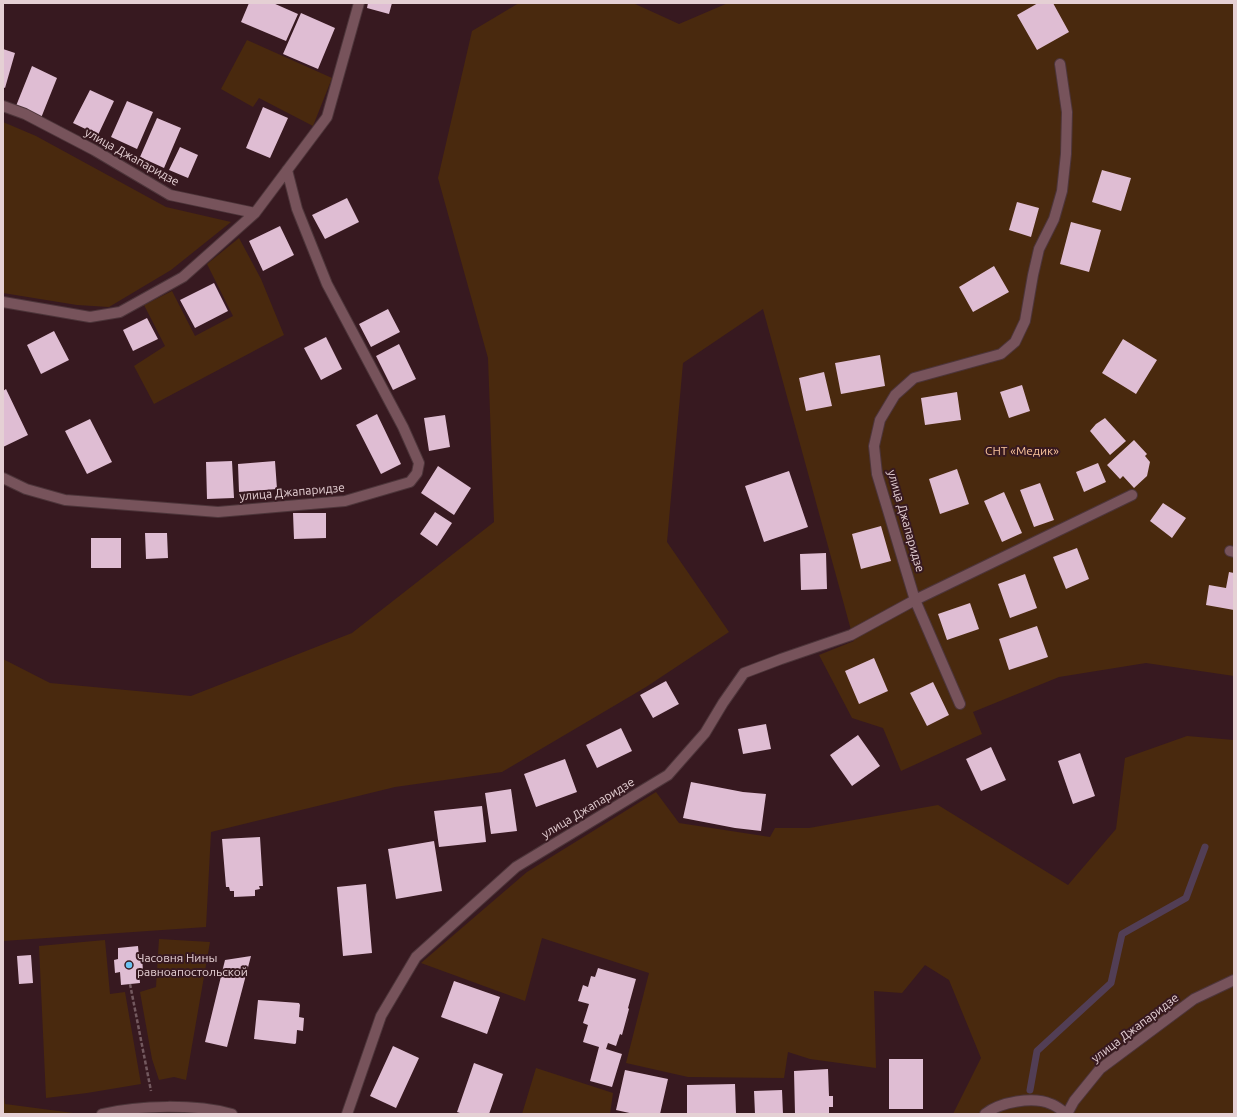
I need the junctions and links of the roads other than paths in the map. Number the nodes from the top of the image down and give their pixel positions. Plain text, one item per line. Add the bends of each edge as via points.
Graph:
1 (359, 3) edge
2 (1060, 64) dead end
3 (3, 106) edge
4 (288, 170) junction
5 (255, 213) junction
6 (3, 302) edge
7 (3, 478) edge
8 (1132, 495) dead end
9 (915, 600) junction
10 (960, 704) dead end
11 (1234, 980) edge
12 (102, 1114) edge
13 (232, 1114) edge
14 (347, 1114) edge
15 (985, 1114) edge
16 (1067, 1114) edge

1 - 4 street via 327,117
2 - 9 street, улица Джапаридзе via 1067,112 1062,191 1054,219 1039,249 1025,321 1015,342 1001,354 914,378 895,395 880,420 874,446 877,474
3 - 5 street, улица Джапаридзе via 25,114 94,150 170,195
4 - 5 street
4 - 7 street, улица Джапаридзе via 297,209 327,284 403,427 419,463 417,473 410,482 345,501 218,512 65,500 26,489
5 - 6 street via 183,277 120,312 90,317
8 - 9 street, улица Джапаридзе
9 - 10 street, улица Джапаридзе
9 - 14 street, улица Джапаридзе via 850,635 744,673 705,733 668,775 516,867 416,957 381,1016
11 - 16 street, улица Джапаридзе via 1194,999 1100,1069 1074,1101
12 - 13 street via 154,1107 184,1107
15 - 16 street, улица Джапаридзе via 1009,1102 1035,1100 1051,1104

